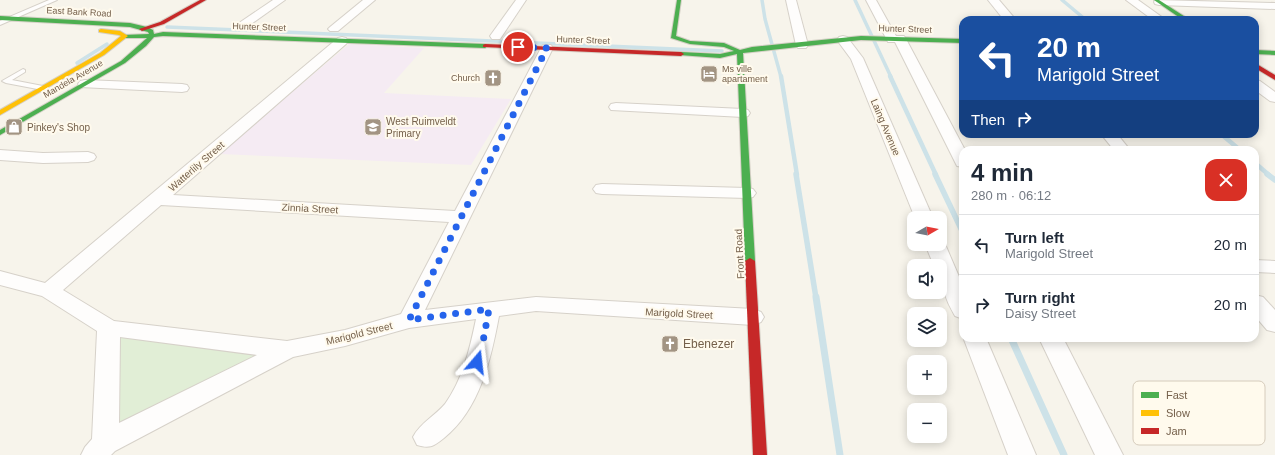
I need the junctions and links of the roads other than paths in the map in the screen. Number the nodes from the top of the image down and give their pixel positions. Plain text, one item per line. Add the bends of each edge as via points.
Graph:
1 (54, 0) edge
2 (204, 0) edge
3 (280, 0) edge
4 (370, 0) edge
5 (522, 0) edge
6 (679, 0) edge
7 (791, 0) edge
8 (871, 0) edge
9 (993, 0) edge
10 (1131, 0) edge
11 (1158, 1) edge
12 (1275, 6) edge
13 (1007, 16) edge
14 (1154, 16) edge
15 (1181, 16) edge
16 (0, 18) edge
17 (11, 19) junction
18 (3, 27) edge
19 (240, 27) dead end
20 (145, 28) junction
21 (31, 29) dead end
22 (123, 35) junction
23 (338, 35) junction
24 (152, 36) junction
25 (496, 36) dead end
26 (896, 39) junction
27 (843, 40) junction
28 (959, 41) edge
29 (802, 45) junction
30 (547, 48) junction
31 (740, 52) junction
32 (1259, 52) edge
33 (1275, 53) edge
34 (1259, 68) edge
35 (23, 71) dead end
36 (1275, 78) edge
37 (3, 82) edge
38 (85, 84) junction
39 (1259, 87) edge
40 (45, 88) junction
41 (182, 88) dead end
42 (1275, 98) edge
43 (616, 107) dead end
44 (0, 113) edge
45 (743, 113) junction
46 (0, 132) edge
47 (1112, 138) edge
48 (1119, 146) edge
49 (0, 155) edge
50 (959, 155) edge
51 (88, 157) dead end
52 (602, 189) dead end
53 (747, 193) junction
54 (158, 199) junction
55 (921, 211) edge
56 (461, 217) junction
57 (938, 251) edge
58 (1259, 266) edge
59 (1275, 267) edge
60 (0, 278) edge
61 (49, 291) junction
62 (959, 301) edge
63 (1259, 306) edge
64 (489, 309) junction
65 (753, 317) junction
66 (409, 320) junction
67 (1275, 324) edge
68 (109, 328) junction
69 (976, 342) edge
70 (1053, 342) edge
71 (287, 350) junction
72 (426, 437) dead end
73 (100, 449) edge
74 (760, 455) edge
75 (1022, 455) edge
76 (1109, 455) edge

1 - 17 lane
2 - 20 street via 162,23
3 - 19 street
4 - 23 street, Watterlily Street
5 - 25 street
6 - 31 street via 673,37 684,42 730,45
7 - 29 street
8 - 26 street
9 - 13 street
10 - 14 street
11 - 12 street
11 - 15 street
16 - 17 street, East Bank Road
17 - 18 lane
17 - 20 street, East Bank Road via 115,23
20 - 22 street
20 - 24 street via 151,31
21 - 22 street, East Bank Road via 100,31
22 - 24 street, Hunter Street
22 - 40 street via 102,54
23 - 24 street, Hunter Street
23 - 30 street, Hunter Street
23 - 54 street, Watterlily Street
24 - 38 street, Mandela Avenue via 123,62
26 - 27 street, Hunter Street
26 - 28 street, Hunter Street
26 - 50 street
27 - 29 street, Hunter Street
27 - 55 street, Laing Avenue via 857,58
29 - 31 street, Hunter Street
30 - 31 street, Hunter Street via 720,56
30 - 56 street
31 - 45 street, Front Road
32 - 33 street
34 - 36 street
35 - 37 lane
37 - 40 lane
38 - 41 street
38 - 46 street, Mandela Avenue
39 - 42 street
40 - 44 street
43 - 45 street
45 - 53 street, Front Road
47 - 48 street
49 - 51 street via 43,158
52 - 53 street
53 - 65 street, Front Road
54 - 56 street, Zinnia Street
54 - 61 street, Watterlily Street
56 - 66 street
57 - 62 street
58 - 59 street
60 - 61 street, Marigold Street
61 - 68 street, Marigold Street
63 - 67 street
64 - 65 street, Marigold Street via 536,304
64 - 66 street, Marigold Street
64 - 72 street via 482,347 467,391 440,428
65 - 74 street, Front Road
66 - 71 street, Marigold Street via 345,338
68 - 71 street, Marigold Street
68 - 73 street
69 - 75 street
70 - 76 street
71 - 73 street

